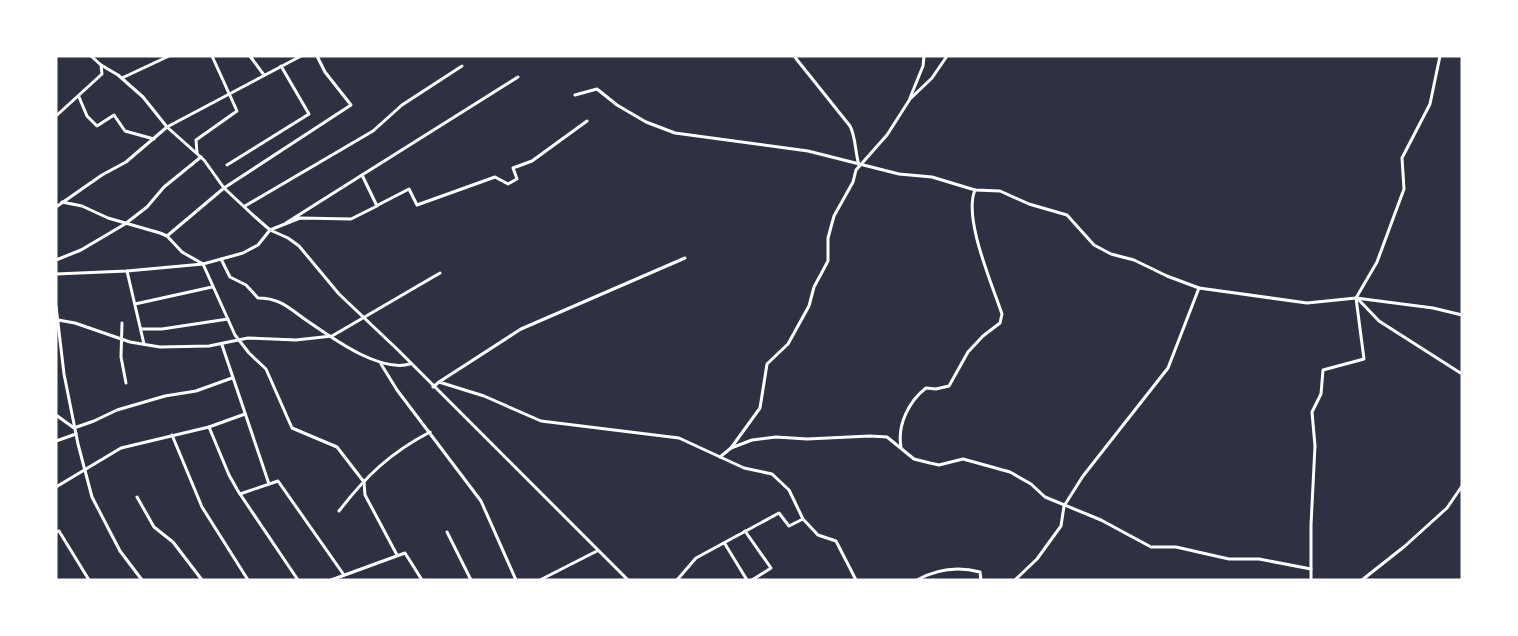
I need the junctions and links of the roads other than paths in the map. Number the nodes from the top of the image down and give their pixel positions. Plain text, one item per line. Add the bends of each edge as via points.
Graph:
1 (91, 56) edge
2 (170, 56) edge
3 (212, 56) edge
4 (250, 56) edge
5 (300, 56) edge
6 (317, 56) edge
7 (794, 56) edge
8 (924, 56) edge
9 (948, 56) edge
10 (1440, 56) edge
11 (101, 64) junction
12 (281, 66) junction
13 (462, 66) dead end
14 (264, 75) junction
15 (518, 77) dead end
16 (122, 78) junction
17 (229, 93) junction
18 (575, 95) dead end
19 (79, 97) junction
20 (910, 99) junction
21 (56, 116) edge
22 (587, 121) dead end
23 (167, 127) junction
24 (155, 139) junction
25 (198, 154) junction
26 (201, 157) junction
27 (227, 165) dead end
28 (859, 165) junction
29 (362, 175) junction
30 (224, 188) junction
31 (975, 190) junction
32 (62, 202) junction
33 (245, 206) junction
34 (377, 206) junction
35 (56, 207) edge
36 (286, 223) junction
37 (125, 224) junction
38 (270, 230) junction
39 (167, 236) junction
40 (685, 258) dead end
41 (221, 259) junction
42 (56, 260) edge
43 (204, 264) junction
44 (127, 271) junction
45 (440, 273) dead end
46 (56, 274) edge
47 (212, 287) junction
48 (1199, 288) junction
49 (1356, 298) junction
50 (135, 304) junction
51 (56, 306) edge
52 (1462, 315) edge
53 (361, 317) junction
54 (228, 318) junction
55 (58, 320) junction
56 (122, 323) dead end
57 (57, 329) edge
58 (141, 329) junction
59 (332, 336) junction
60 (122, 339) junction
61 (240, 339) junction
62 (144, 344) junction
63 (222, 345) junction
64 (381, 364) junction
65 (410, 364) junction
66 (1462, 374) edge
67 (232, 378) junction
68 (439, 382) junction
69 (126, 383) dead end
70 (433, 387) junction
71 (245, 414) junction
72 (56, 415) edge
73 (209, 427) junction
74 (74, 428) junction
75 (430, 432) junction
76 (76, 434) junction
77 (172, 435) junction
78 (56, 441) edge
79 (731, 448) junction
80 (901, 448) junction
81 (720, 457) junction
82 (84, 471) junction
83 (364, 481) junction
84 (269, 484) junction
85 (1462, 486) edge
86 (56, 487) edge
87 (240, 494) junction
88 (137, 497) dead end
89 (1064, 506) junction
90 (338, 511) dead end
91 (803, 519) junction
92 (745, 531) junction
93 (56, 532) edge
94 (446, 532) dead end
95 (725, 544) junction
96 (597, 551) junction
97 (397, 555) junction
98 (1312, 569) junction
99 (344, 575) junction
100 (89, 580) edge
101 (142, 580) edge
102 (202, 580) edge
103 (248, 580) edge
104 (298, 580) edge
105 (331, 580) edge
106 (422, 580) edge
107 (472, 580) edge
108 (516, 580) edge
109 (540, 580) edge
110 (628, 580) edge
111 (677, 580) edge
112 (747, 580) edge
113 (752, 580) edge
114 (856, 580) edge
115 (917, 580) edge
116 (982, 580) edge
117 (1015, 580) edge
118 (1311, 580) edge
119 (1362, 580) edge

1 - 11 street
2 - 16 street
3 - 17 street
4 - 14 street
5 - 12 street
6 - 30 street via 325,72 351,105
7 - 28 street via 850,126
8 - 20 street via 924,66
9 - 20 street via 932,78
10 - 49 street via 1430,104 1402,158 1404,189 1377,262
11 - 16 street
11 - 19 street via 102,74
12 - 14 street
12 - 27 street via 308,114
13 - 33 street via 402,105 373,131
14 - 17 street
15 - 29 street
16 - 23 street via 143,97
17 - 23 street
17 - 25 street via 237,111 196,140
18 - 28 street via 597,89 646,122 675,133 808,152
19 - 21 street
19 - 24 street via 87,116 97,126 114,115 125,131
20 - 28 street via 887,135
22 - 34 street via 532,160 513,168 517,178 508,184 495,176 417,205 409,189
23 - 24 street
23 - 25 street
24 - 32 street via 126,162
25 - 26 street
26 - 30 street
26 - 37 street
28 - 31 street via 932,177
28 - 79 street via 834,216 828,238 828,261 814,287 809,306 788,344 768,364 760,408
29 - 34 street
29 - 36 street
30 - 33 street
30 - 39 street
31 - 48 street via 1000,191 1067,216 1094,245
31 - 80 street via 971,198 976,234 1002,314 1000,323 968,352 949,386 926,388 917,395 904,418 899,437
32 - 35 street
32 - 37 street via 82,206
33 - 38 street
34 - 36 street via 351,219 300,218
36 - 38 street
37 - 39 street
37 - 42 street via 81,250
38 - 41 street via 258,245
38 - 53 street via 299,246
39 - 43 street via 182,252
40 - 68 street via 521,330
41 - 43 street
41 - 59 street via 230,277 246,285 258,298 272,298 286,304
43 - 44 street
43 - 47 street
44 - 46 street
44 - 50 street
45 - 53 street
47 - 50 street
47 - 54 street
48 - 49 street via 1308,303
48 - 89 street via 1168,368 1105,446
49 - 52 street
49 - 66 street via 1379,320
49 - 98 street via 1364,358 1324,370 1321,394 1312,412 1315,446
50 - 58 street
51 - 55 street
53 - 59 street
53 - 65 street
54 - 58 street via 162,329
54 - 61 street
55 - 57 street
55 - 60 street
56 - 60 street
57 - 74 street
58 - 62 street
59 - 61 street via 296,340
59 - 64 street
60 - 62 street
60 - 69 street via 121,357
61 - 63 street
61 - 83 street via 248,353 266,369 292,428 337,448
62 - 63 street
63 - 67 street
64 - 65 street
64 - 75 street
65 - 70 street
67 - 71 street
67 - 74 street via 196,391 117,410
68 - 70 street
68 - 81 street via 484,396 541,421 680,438
70 - 96 street
71 - 73 street
71 - 84 street
72 - 74 street
73 - 77 street
73 - 87 street via 228,475
74 - 76 street
75 - 83 street via 404,445 378,465
75 - 108 street via 481,502
76 - 78 street
76 - 82 street
77 - 82 street via 121,448
77 - 103 street via 202,507
79 - 80 street via 752,440 776,437 870,436 887,437
79 - 81 street
80 - 89 street via 914,459 930,464 963,459 1010,472 1045,497
81 - 91 street via 744,468 772,474 789,490
82 - 86 street
82 - 101 street via 92,497 120,551
83 - 90 street
83 - 97 street via 365,495
84 - 87 street
84 - 99 street via 278,481
85 - 119 street via 1447,508
87 - 104 street
88 - 102 street via 154,527 173,542
89 - 98 street via 1101,520 1151,547 1176,547 1229,560 1259,559
89 - 117 street via 1060,526 1037,559
91 - 92 street via 789,526 779,513
91 - 114 street via 818,535 836,541
92 - 95 street
92 - 113 street via 772,568
93 - 100 street via 59,531
94 - 107 street
95 - 111 street via 696,558
95 - 112 street
96 - 109 street
96 - 110 street via 621,570
97 - 99 street
97 - 106 street via 405,553
98 - 118 street
99 - 105 street
115 - 116 street via 944,569 966,568 980,572

